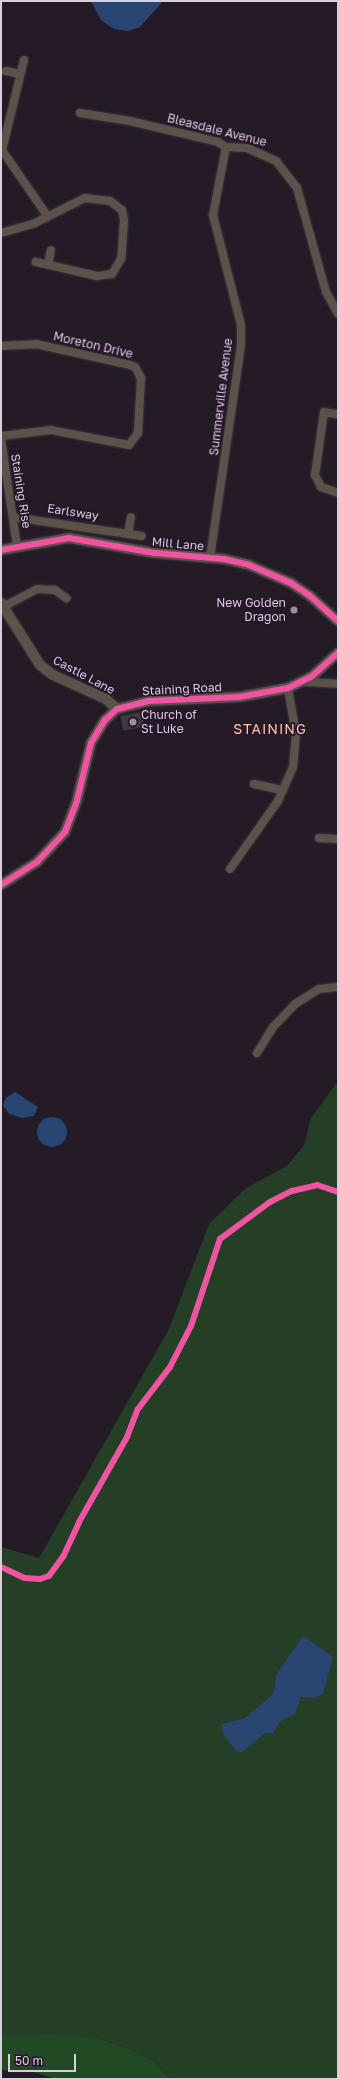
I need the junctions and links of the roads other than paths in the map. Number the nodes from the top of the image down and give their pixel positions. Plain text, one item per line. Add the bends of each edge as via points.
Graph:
1 (24, 60) dead end
2 (6, 71) dead end
3 (20, 74) junction
4 (80, 113) dead end
5 (226, 147) junction
6 (48, 217) junction
7 (1, 233) edge
8 (51, 250) dead end
9 (36, 262) dead end
10 (48, 265) junction
11 (338, 314) edge
12 (1, 346) edge
13 (336, 414) dead end
14 (1, 436) edge
15 (1, 439) edge
16 (338, 493) edge
17 (131, 516) dead end
18 (13, 517) junction
19 (128, 534) junction
20 (142, 536) dead end
21 (17, 546) junction
22 (1, 550) edge
23 (210, 558) junction
24 (66, 598) dead end
25 (2, 605) edge
26 (338, 621) edge
27 (338, 653) edge
28 (304, 682) junction
29 (338, 684) edge
30 (288, 688) junction
31 (117, 709) junction
32 (254, 784) dead end
33 (284, 790) junction
34 (319, 838) dead end
35 (338, 839) edge
36 (230, 869) dead end
37 (1, 885) edge
38 (338, 987) edge
39 (257, 1053) dead end

1 - 3 street
2 - 3 street
3 - 6 street via 2,150
4 - 5 street, Bleasdale Avenue via 130,121 218,142
5 - 11 street, Bleasdale Avenue via 235,146 263,153 276,161 292,178 326,292
5 - 23 street, Summerville Avenue via 213,215 241,326 241,345
6 - 7 street
6 - 10 street via 91,198 115,203 122,210 124,220 121,258 112,274 97,276
8 - 10 street
9 - 10 street
12 - 14 street, Moreton Drive via 36,344 130,365 135,367 141,378 138,433 129,445 51,430
13 - 16 street via 324,412 315,475 321,487
15 - 18 street, Staining Rise
17 - 19 street
18 - 19 street, Earlsway
18 - 21 street, Staining Rise
19 - 20 street, Earlsway
21 - 22 street, Mill Lane
21 - 23 street, Mill Lane via 55,539 86,539 141,551
23 - 26 street, Mill Lane via 249,565 272,573 309,595
24 - 25 street via 56,590 37,589
25 - 31 street, Castle Lane via 35,658 46,670 106,699
27 - 28 street, Staining Road
28 - 29 street
28 - 30 street, Staining Road
30 - 31 street, Staining Road via 240,697 148,702
30 - 33 street via 296,747
31 - 37 street via 105,720 91,743 77,800 64,832 38,862
32 - 33 street
33 - 36 street
34 - 35 street
38 - 39 street via 319,990 295,1004 273,1027

